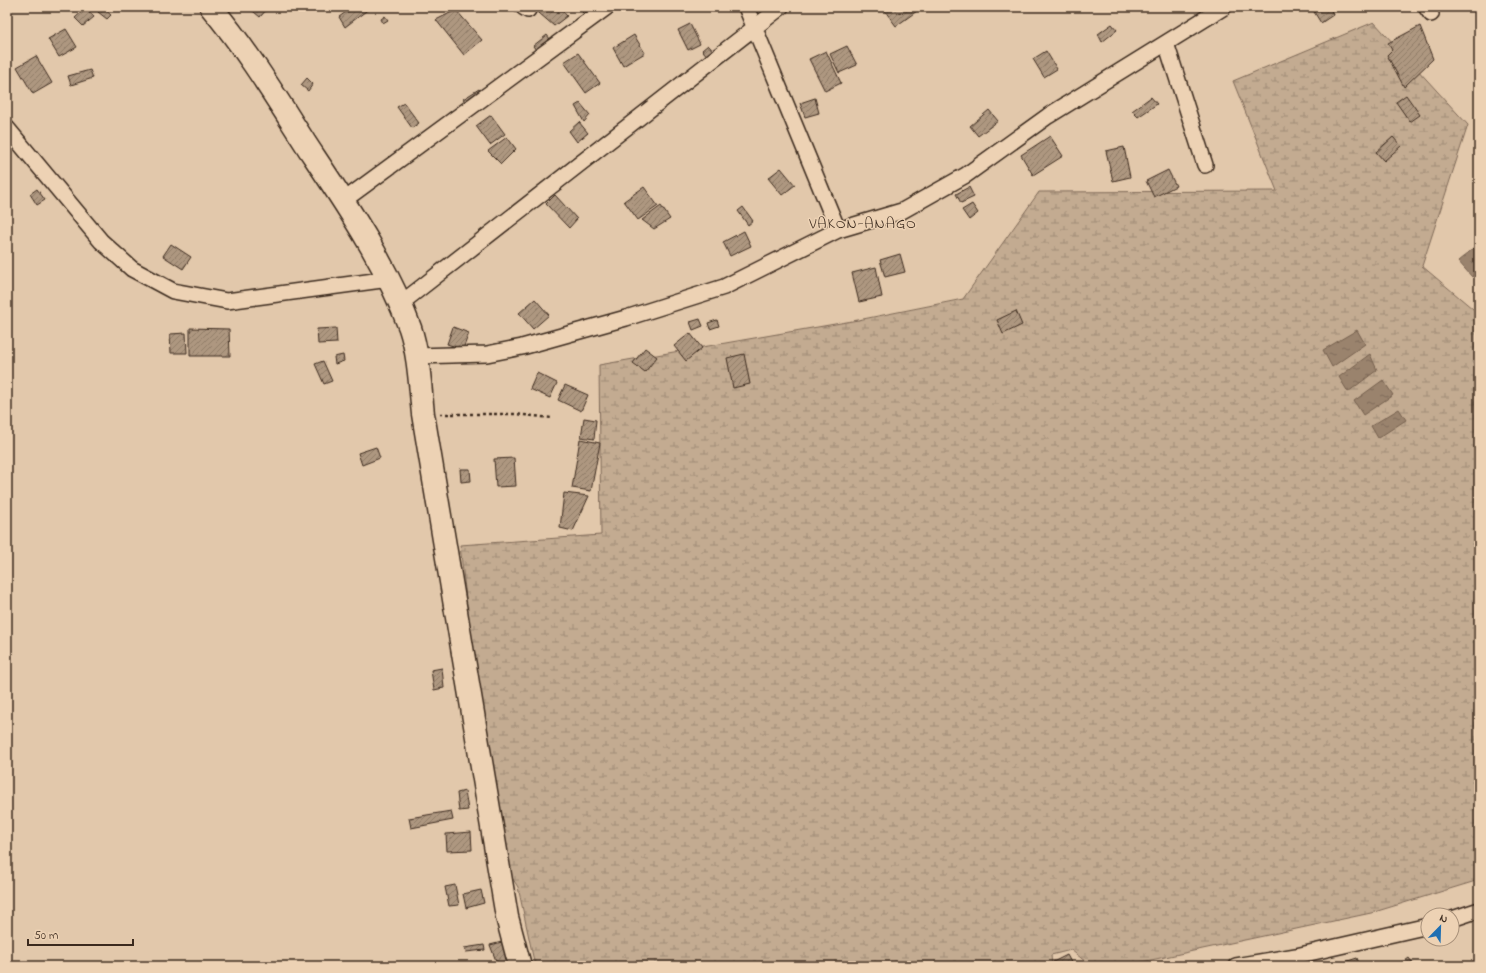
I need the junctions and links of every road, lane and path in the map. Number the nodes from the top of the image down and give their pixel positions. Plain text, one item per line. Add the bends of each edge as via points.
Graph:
1 (211, 7) edge
2 (606, 7) edge
3 (746, 7) edge
4 (781, 7) edge
5 (1217, 9) edge
6 (755, 28) junction
7 (1166, 43) junction
8 (7, 128) edge
9 (1205, 165) dead end
10 (343, 201) junction
11 (838, 230) junction
12 (389, 279) junction
13 (400, 304) junction
14 (416, 356) junction
15 (423, 414) junction
16 (552, 418) dead end
17 (1479, 910) edge
18 (1460, 916) edge
19 (1420, 928) edge
20 (520, 966) edge
21 (1236, 966) edge

1 - 10 main road via 275,96
2 - 10 street
3 - 6 street
4 - 6 street
5 - 7 street
6 - 11 street
6 - 13 street
7 - 9 street
7 - 11 street via 1048,116 966,175 902,211
8 - 12 street via 101,240 132,269 173,291 227,301
10 - 12 main road
11 - 14 street via 724,287 626,318 522,348 487,354
12 - 13 main road
13 - 14 main road via 410,329
14 - 15 main road
15 - 16 path via 515,414
15 - 20 main road via 507,917
17 - 18 street
19 - 21 street via 1296,956

